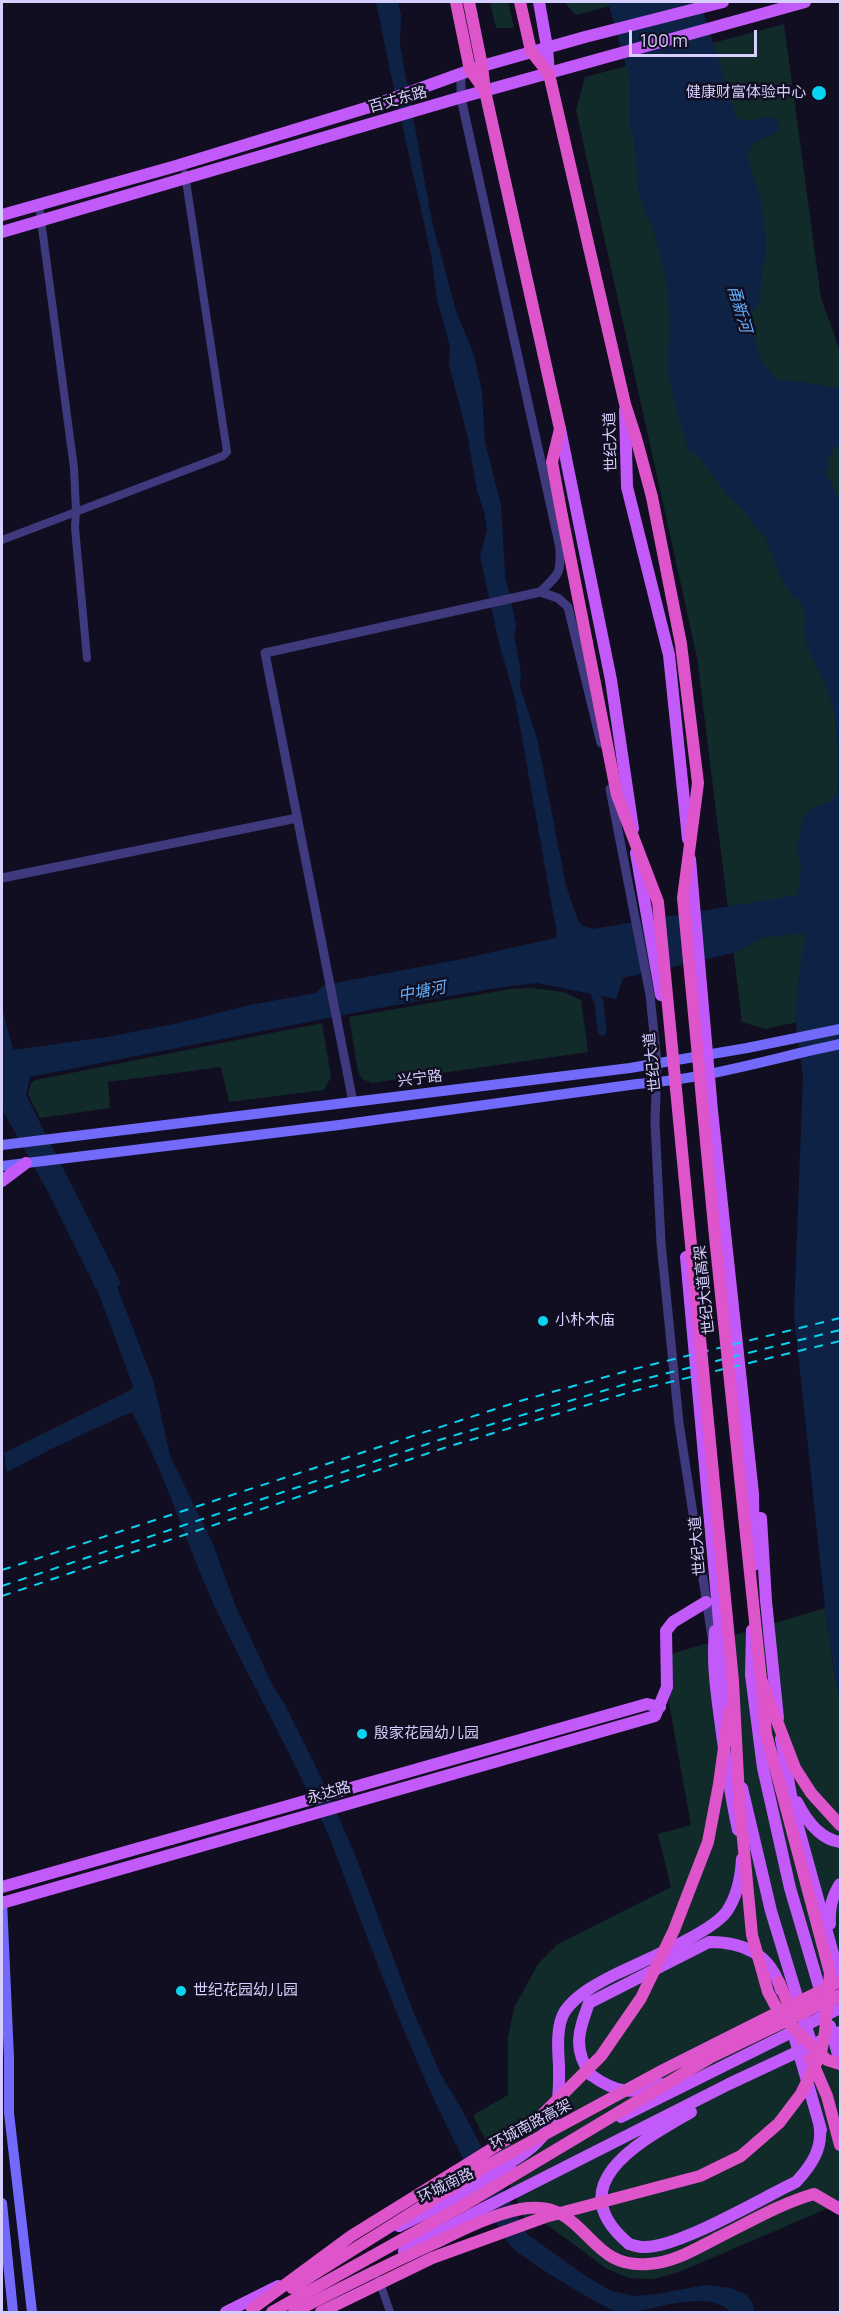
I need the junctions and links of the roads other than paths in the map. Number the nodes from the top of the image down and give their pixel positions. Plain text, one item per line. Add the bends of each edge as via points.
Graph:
1 (456, 2) edge
2 (469, 2) edge
3 (520, 2) edge
4 (538, 2) edge
5 (723, 2) edge
6 (805, 2) edge
7 (547, 47) junction
8 (531, 51) junction
9 (471, 70) junction
10 (549, 74) junction
11 (485, 91) junction
12 (455, 99) junction
13 (182, 164) junction
14 (186, 178) junction
15 (39, 205) junction
16 (2, 215) edge
17 (41, 220) junction
18 (2, 232) edge
19 (625, 404) junction
20 (561, 429) junction
21 (76, 511) junction
22 (2, 540) edge
23 (540, 592) junction
24 (87, 658) dead end
25 (297, 819) junction
26 (2, 878) edge
27 (840, 1029) edge
28 (840, 1044) edge
29 (709, 1055) junction
30 (662, 1063) junction
31 (711, 1075) junction
32 (663, 1082) junction
33 (353, 1102) junction
34 (2, 1145) edge
35 (26, 1163) junction
36 (2, 1166) edge
37 (2, 1181) edge
38 (753, 1494) junction
39 (712, 1599) junction
40 (761, 1679) junction
41 (734, 1681) junction
42 (660, 1707) junction
43 (786, 1775) junction
44 (840, 1825) edge
45 (840, 1842) edge
46 (840, 1884) edge
47 (2, 1887) edge
48 (2, 1902) edge
49 (836, 1964) junction
50 (791, 1977) junction
51 (840, 1980) edge
52 (778, 1982) junction
53 (840, 1998) edge
54 (840, 2008) edge
55 (817, 2010) junction
56 (840, 2033) edge
57 (803, 2040) junction
58 (820, 2043) junction
59 (840, 2063) edge
60 (827, 2096) junction
61 (652, 2101) junction
62 (820, 2130) junction
63 (840, 2145) edge
64 (470, 2187) junction
65 (2, 2203) edge
66 (840, 2209) edge
67 (485, 2213) junction
68 (376, 2270) junction
69 (248, 2308) edge
70 (13, 2313) edge
71 (32, 2313) edge
72 (226, 2313) edge
73 (272, 2313) edge
74 (293, 2313) edge
75 (321, 2313) edge
76 (390, 2313) edge

1 - 9 highway
2 - 9 highway
3 - 8 highway, 世纪大道
4 - 7 main road
5 - 7 main road, 百丈东路
6 - 10 main road, 百丈东路
7 - 8 main road, 百丈东路
7 - 10 main road
8 - 9 main road, 百丈东路
8 - 10 highway, 世纪大道
9 - 11 highway
9 - 12 street
9 - 13 main road, 百丈东路 via 366,108
10 - 11 main road, 百丈东路
10 - 19 highway, 世纪大道
11 - 12 main road, 百丈东路
11 - 20 highway
12 - 14 main road, 百丈东路
12 - 23 street via 560,548 561,568
13 - 14 street
13 - 15 main road, 百丈东路
14 - 17 main road, 百丈东路
14 - 21 street via 227,452
15 - 16 main road, 百丈东路
15 - 17 street
17 - 18 main road, 百丈东路
17 - 21 street via 74,468
19 - 29 main road, 世纪大道 via 627,487 669,655
19 - 40 highway, 世纪大道高架, bridge via 652,497 681,644 698,783 683,898
20 - 30 main road, 世纪大道 via 611,680 642,894 660,982
20 - 41 highway, 世纪大道高架, bridge via 552,462 617,795 658,902
21 - 22 street
21 - 24 street
23 - 25 street via 265,653
23 - 30 street via 558,598 568,607 572,620 604,757
25 - 26 street
25 - 33 street
27 - 29 main road, 兴宁路
28 - 31 main road
29 - 30 main road, 兴宁路
29 - 31 main road, 世纪大道
30 - 32 main road, 世纪大道
30 - 33 main road, 兴宁路
31 - 32 main road
31 - 38 main road
32 - 35 main road
32 - 39 main road, 世纪大道
32 - 39 street via 655,1122 661,1243 679,1423
33 - 34 main road, 兴宁路
35 - 36 main road
35 - 37 main road
38 - 43 main road via 761,1519
38 - 59 main road via 751,1675 763,1768 790,1888
39 - 42 main road via 673,1622 666,1631 667,1687
39 - 50 main road, 世纪大道 via 735,1755 771,1911
39 - 64 main road, bridge via 725,1758 742,1845 738,1888 726,1913 702,1931 603,1980 565,2012 559,2033 560,2089 556,2112 538,2141
40 - 44 highway, bridge via 795,1768
40 - 75 highway, bridge via 766,1734 830,1973 821,2053 801,2094 779,2123 741,2156 700,2176 534,2220 432,2258
41 - 59 highway, bridge via 739,1797 752,1935 768,1992 781,2016 827,2060
41 - 69 highway, bridge via 708,1842 674,1930 641,1998 601,2056 535,2121 351,2236
42 - 47 main road, 永达路 via 647,1704
42 - 48 main road, 永达路 via 655,1716
43 - 45 main road via 804,1817 820,1833
43 - 49 main road
46 - 49 main road via 829,1912
48 - 71 main road via 9,2114
49 - 51 main road
50 - 57 main road
50 - 60 main road, 世纪大道
51 - 69 highway, 环城南路高架, bridge via 488,2165 303,2282
52 - 55 main road, bridge via 762,1958 744,1947 709,1942 589,2003 579,2028 583,2064 608,2087 625,2091 648,2089
52 - 57 highway
52 - 62 main road
53 - 55 main road, bridge
53 - 73 highway, 环城南路高架, bridge via 711,2057 464,2205
54 - 61 main road, 环城南路, bridge
55 - 61 main road, bridge
56 - 58 main road, bridge
57 - 60 highway
57 - 62 main road
58 - 62 main road, bridge via 627,2152 610,2170 602,2198 606,2218 629,2244 642,2247 682,2238 796,2181 819,2150
58 - 67 main road, bridge via 729,2084
60 - 63 highway
61 - 64 main road, 环城南路, bridge
64 - 69 main road, 环城南路
65 - 70 main road
66 - 67 highway via 814,2194 790,2201 671,2260 646,2265 620,2262 602,2252 556,2212 523,2208
67 - 68 highway
67 - 74 main road
68 - 74 highway
68 - 76 street
69 - 72 main road, 环城南路

